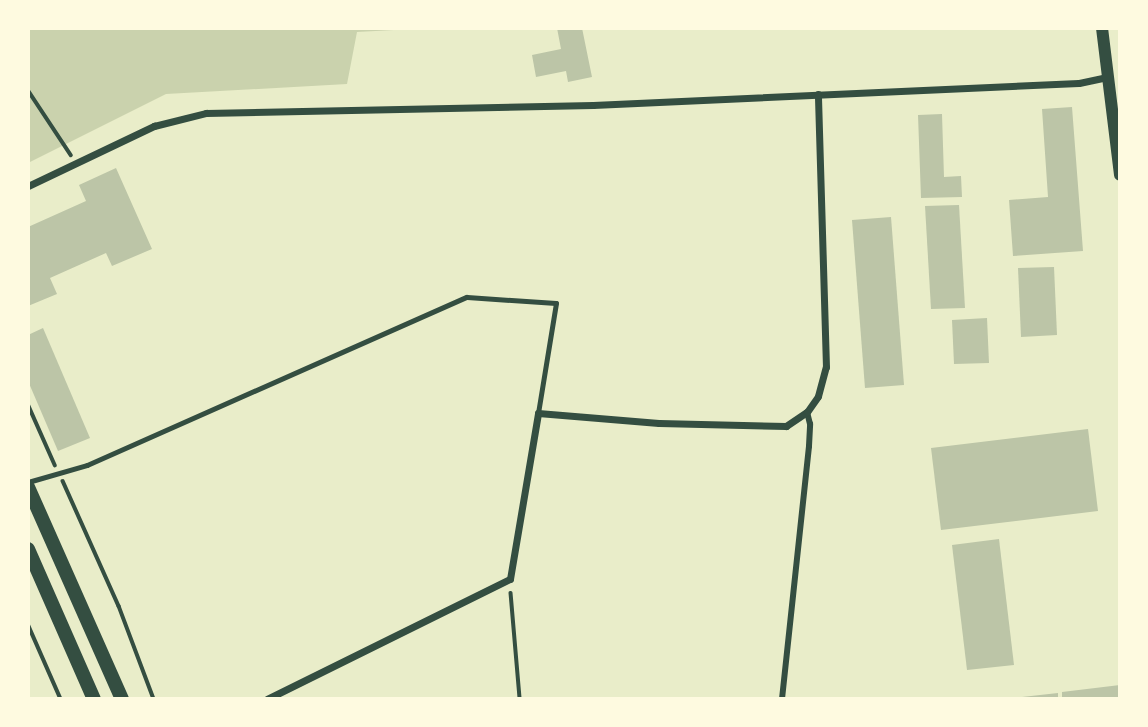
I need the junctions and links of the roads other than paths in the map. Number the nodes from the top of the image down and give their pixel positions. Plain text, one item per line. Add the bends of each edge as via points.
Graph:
1 (1102, 28) edge
2 (1108, 78) junction
3 (818, 94) junction
4 (1120, 175) edge
5 (28, 186) edge
6 (807, 412) junction
7 (538, 413) junction
8 (28, 482) edge
9 (28, 487) edge
10 (28, 549) edge
11 (94, 699) edge
12 (122, 699) edge
13 (267, 699) edge
14 (782, 699) edge

1 - 2 street
2 - 3 street
2 - 4 street
3 - 5 street via 593,106 206,113 154,126
3 - 6 street via 826,368 818,396
6 - 7 street via 786,426 659,423
6 - 14 street via 809,446
7 - 8 lane via 556,303 467,297 88,465
7 - 13 street via 510,579
9 - 12 main road
10 - 11 main road

